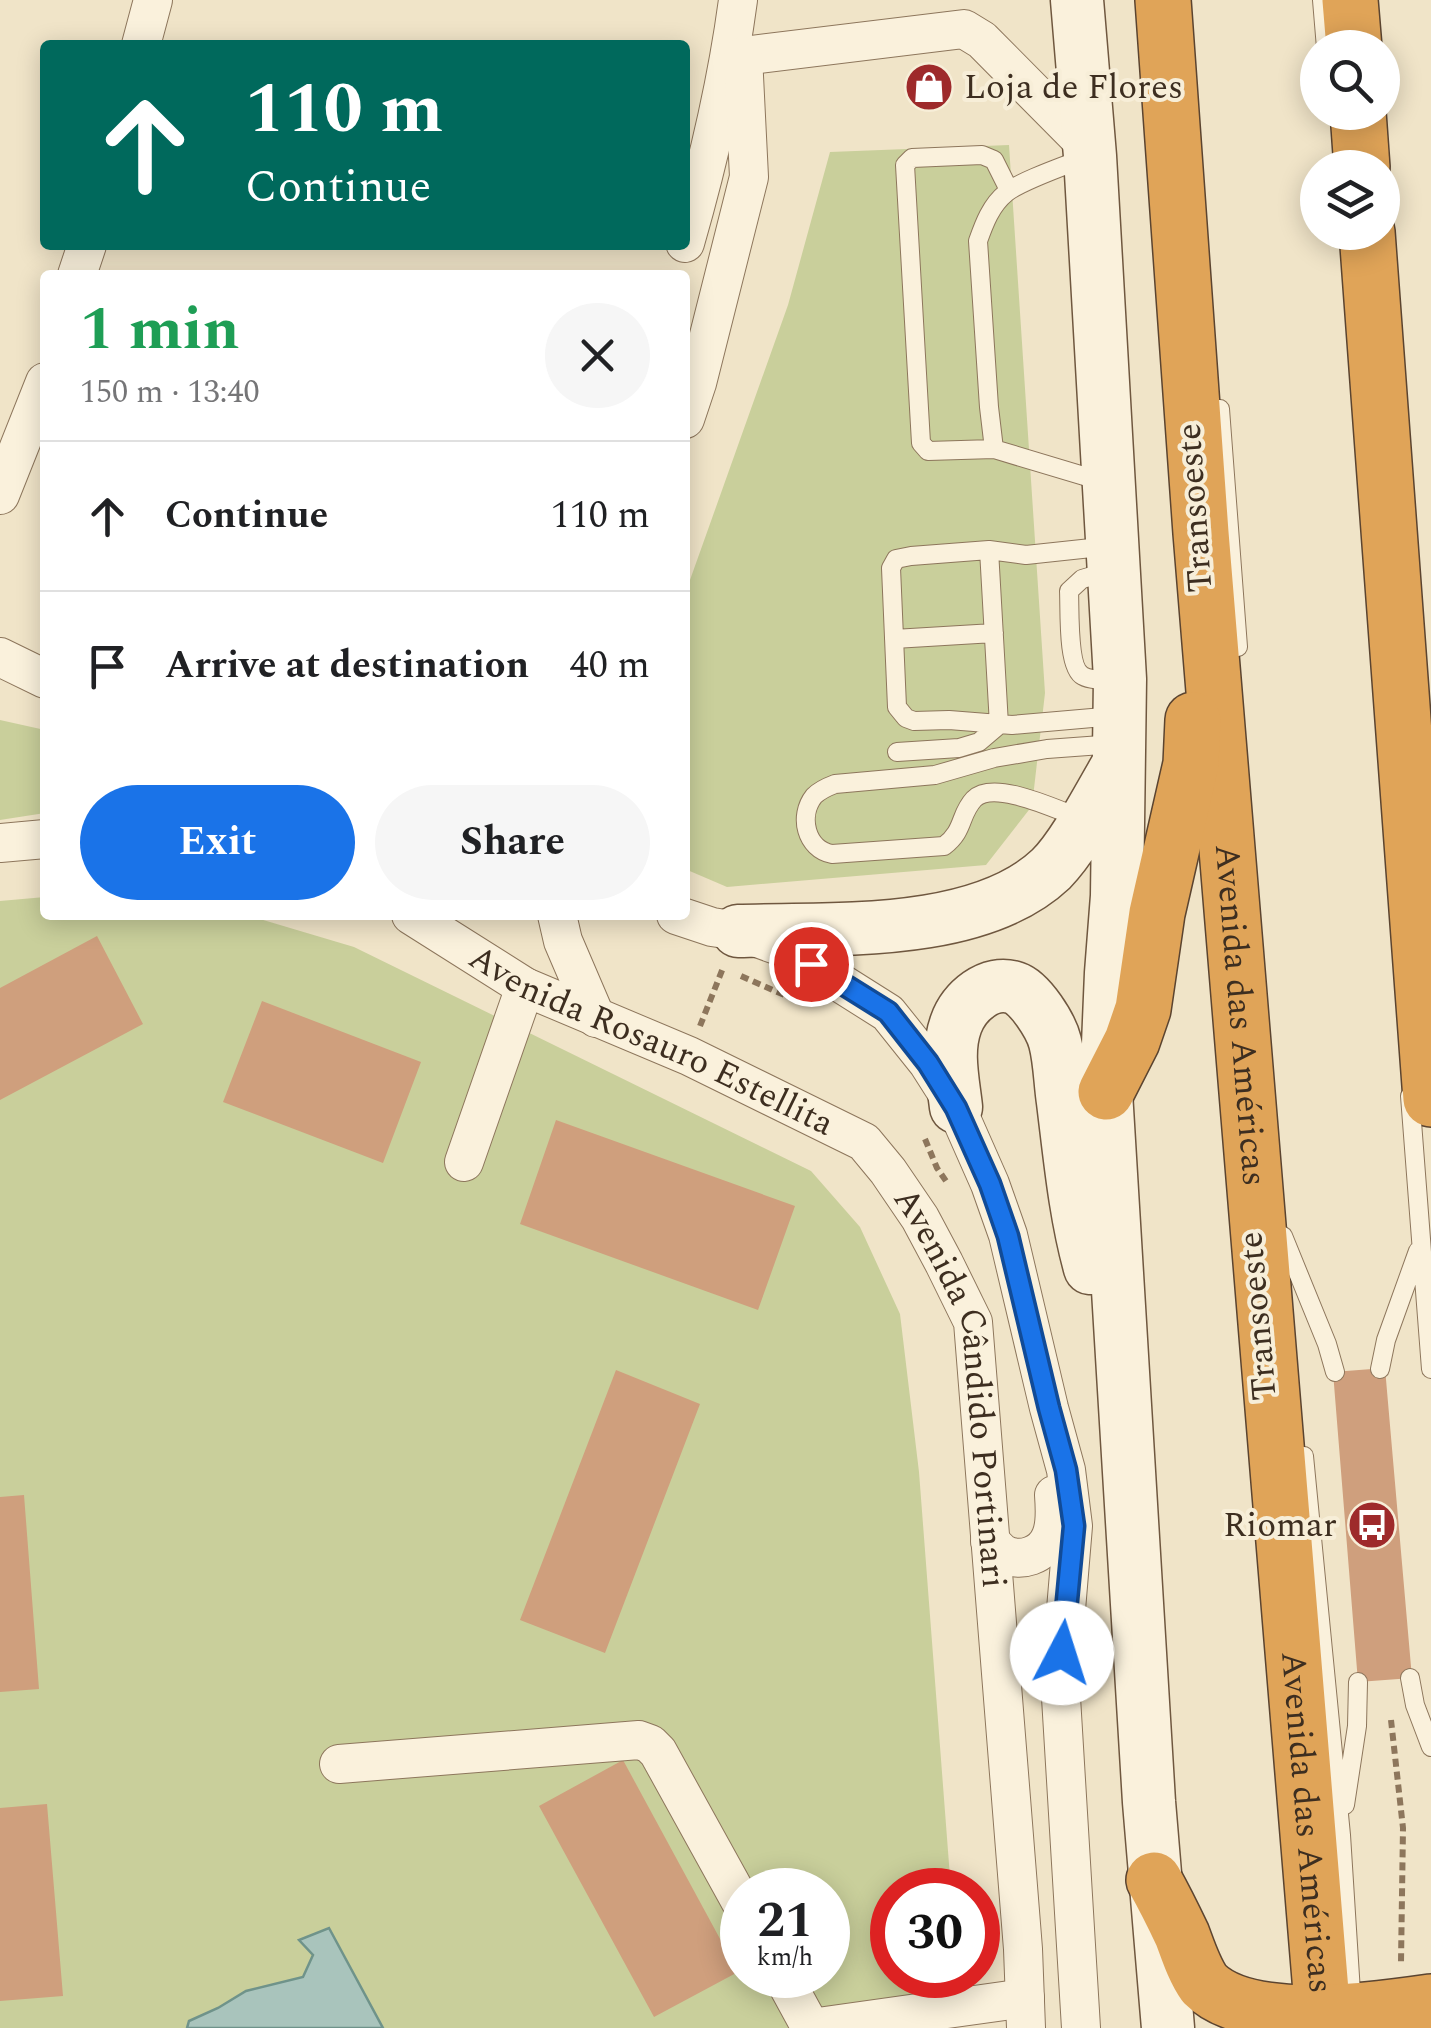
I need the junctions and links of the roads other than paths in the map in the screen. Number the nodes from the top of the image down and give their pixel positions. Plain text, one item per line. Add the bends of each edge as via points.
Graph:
1 (153, 0) edge
2 (738, 0) edge
3 (1077, 0) edge
4 (1162, 0) edge
5 (1322, 0) edge
6 (1350, 0) edge
7 (1324, 30) edge
8 (1352, 30) edge
9 (142, 40) edge
10 (737, 55) junction
11 (1089, 152) junction
12 (1009, 190) junction
13 (690, 226) edge
14 (1368, 250) edge
15 (40, 395) edge
16 (1219, 399) dead end
17 (690, 404) edge
18 (994, 449) junction
19 (1109, 484) junction
20 (0, 496) edge
21 (1202, 534) junction
22 (989, 550) junction
23 (1114, 558) junction
24 (994, 633) junction
25 (894, 639) junction
26 (0, 657) edge
27 (1239, 658) dead end
28 (40, 676) edge
29 (999, 725) junction
30 (1120, 725) junction
31 (897, 752) dead end
32 (1086, 820) junction
33 (40, 839) edge
34 (0, 843) edge
35 (419, 920) edge
36 (559, 920) edge
37 (690, 920) edge
38 (739, 953) junction
39 (525, 987) junction
40 (596, 1018) junction
41 (1424, 1075) edge
42 (1106, 1092) junction
43 (940, 1119) junction
44 (464, 1162) dead end
45 (888, 1172) joint
46 (1282, 1216) dead end
47 (1283, 1236) junction
48 (1421, 1241) junction
49 (1288, 1294) dead end
50 (1119, 1320) junction
51 (1380, 1368) dead end
52 (1431, 1370) edge
53 (1335, 1372) dead end
54 (1049, 1408) junction
55 (1302, 1429) dead end
56 (990, 1541) junction
57 (1410, 1678) dead end
58 (1358, 1682) dead end
59 (1005, 1726) junction
60 (1431, 1747) edge
61 (339, 1764) dead end
62 (1341, 1835) junction
63 (722, 1868) edge
64 (1154, 1880) junction
65 (1416, 1990) edge
66 (795, 1998) edge
67 (1026, 2013) edge
68 (1339, 2022) edge
69 (811, 2028) edge
70 (1080, 2028) edge
71 (1168, 2028) edge

1 - 9 street
2 - 10 street
3 - 11 main road
4 - 21 highway, Avenida das Américas
5 - 7 lane
6 - 8 highway
10 - 11 street via 964,29
10 - 13 street
10 - 17 street via 749,177
11 - 12 lane
11 - 19 main road
12 - 18 lane via 978,241
12 - 18 lane via 994,160 982,156 912,158 905,165 921,443 928,451
14 - 41 highway
15 - 20 street
16 - 27 lane, Transoeste
18 - 19 lane
19 - 23 main road
21 - 42 highway via 1190,620 1190,764 1143,1009
21 - 68 highway, Avenida das Américas
22 - 23 lane
22 - 24 lane
22 - 25 lane via 896,560
23 - 30 main road
24 - 25 lane
24 - 29 lane
25 - 29 lane via 897,706 906,718
26 - 28 street
29 - 30 lane
29 - 31 lane via 959,748
30 - 32 main road
30 - 32 lane via 935,776 835,784 820,791 806,812 812,844 832,854 944,846 956,837 976,796 986,793 1022,797
30 - 42 main road
32 - 38 main road via 1054,866 1006,899 962,914
33 - 34 street
35 - 39 street, Avenida Rosauro Estellita
36 - 40 street
37 - 38 street via 712,927
38 - 43 street via 785,948 888,1012 928,1063
39 - 40 street, Avenida Rosauro Estellita
39 - 44 street
40 - 45 street, Avenida Rosauro Estellita via 864,1142
41 - 48 lane
42 - 50 main road
43 - 50 main road via 956,1024 966,1006 994,986 1016,988 1037,1007 1054,1039 1080,1231 1091,1272
43 - 54 street via 990,1184
45 - 56 street, Avenida Cândido Portinari via 920,1218 973,1322
46 - 47 lane, Transoeste
47 - 49 lane, Transoeste
47 - 53 lane
48 - 51 lane
48 - 52 lane
50 - 64 main road
54 - 56 street via 1051,1538 1040,1552 1018,1558
54 - 70 street via 1074,1526 1060,1681
55 - 62 lane, Transoeste
56 - 59 street, Avenida Cândido Portinari
57 - 60 lane
58 - 62 lane
59 - 67 street, Avenida Cândido Portinari
59 - 70 street via 1027,1706 1046,1726 1063,1941
61 - 63 street via 639,1740 658,1752
62 - 68 lane, Transoeste
64 - 68 highway via 1204,1985 1224,2003 1254,2016
64 - 71 main road
65 - 68 highway
66 - 69 street
67 - 69 street

